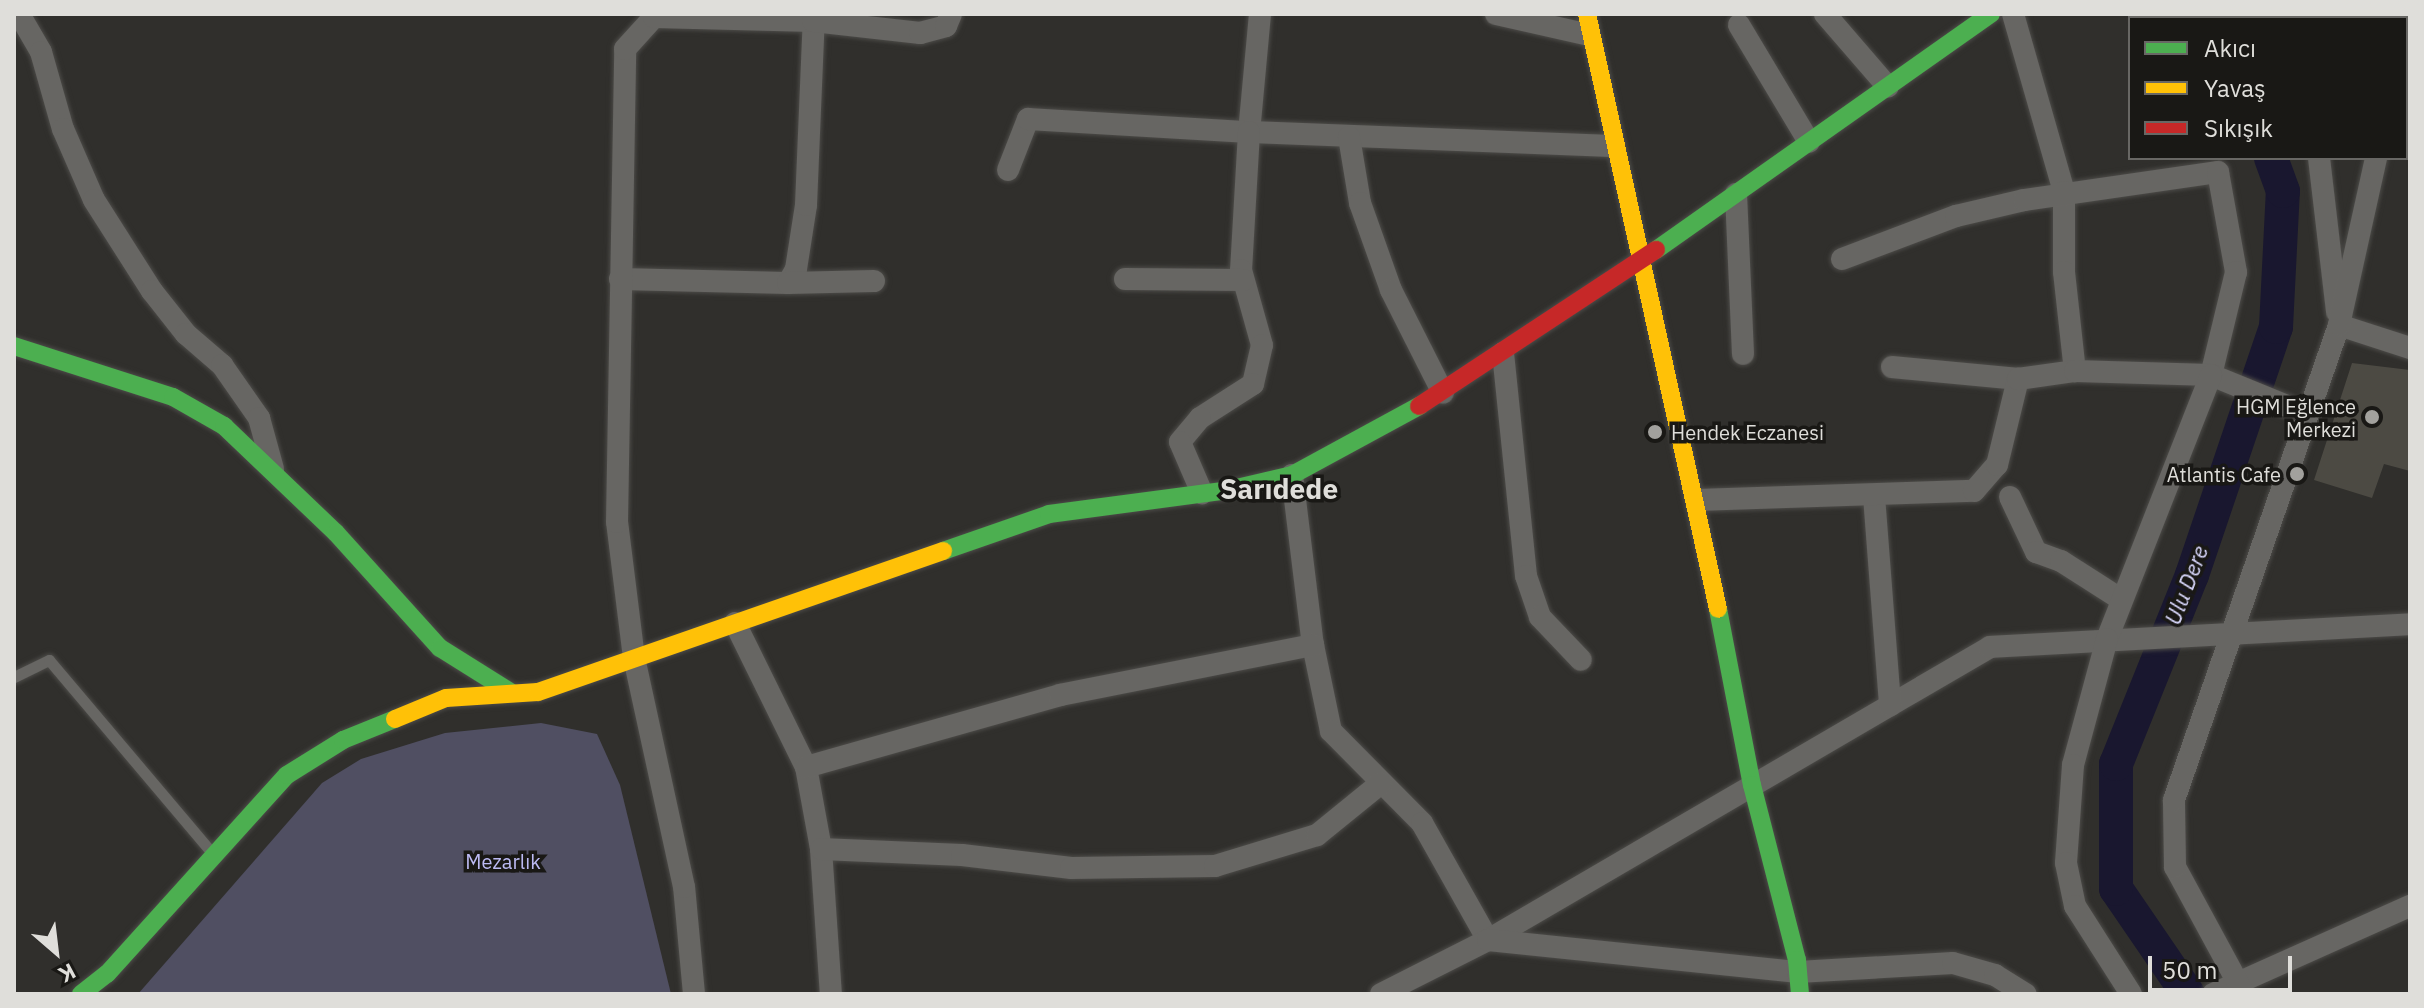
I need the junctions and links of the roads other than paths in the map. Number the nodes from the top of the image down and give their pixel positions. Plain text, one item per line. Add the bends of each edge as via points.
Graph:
1 (19, 14) edge
2 (951, 14) edge
3 (1260, 14) edge
4 (1496, 14) edge
5 (1825, 14) edge
6 (1991, 14) edge
7 (2013, 14) edge
8 (814, 18) edge
9 (1588, 25) edge
10 (1739, 25) dead end
11 (1888, 87) junction
12 (1249, 132) junction
13 (1349, 137) junction
14 (1809, 142) junction
15 (1614, 146) junction
16 (2319, 160) edge
17 (2376, 160) edge
18 (2214, 165) edge
19 (1008, 170) dead end
20 (2064, 192) junction
21 (1736, 194) junction
22 (1842, 259) dead end
23 (1641, 261) junction
24 (620, 279) junction
25 (1125, 279) dead end
26 (1243, 280) junction
27 (874, 281) dead end
28 (788, 283) junction
29 (2339, 325) junction
30 (14, 346) edge
31 (2410, 348) edge
32 (1503, 353) junction
33 (1743, 354) dead end
34 (1892, 367) dead end
35 (2075, 371) junction
36 (2211, 375) junction
37 (2018, 379) junction
38 (1443, 393) junction
39 (2287, 406) dead end
40 (273, 469) junction
41 (1292, 475) junction
42 (1202, 493) junction
43 (1874, 496) junction
44 (2010, 497) dead end
45 (1697, 500) junction
46 (2122, 600) junction
47 (735, 623) junction
48 (2410, 624) edge
49 (2230, 632) junction
50 (2107, 639) junction
51 (1313, 645) junction
52 (634, 658) junction
53 (1581, 660) dead end
54 (14, 677) edge
55 (512, 693) junction
56 (1890, 705) junction
57 (806, 767) junction
58 (1381, 783) junction
59 (1752, 785) junction
60 (821, 849) junction
61 (215, 855) junction
62 (2410, 906) edge
63 (1488, 940) junction
64 (1799, 983) edge
65 (2243, 984) edge
66 (81, 994) edge
67 (694, 994) edge
68 (831, 994) edge
69 (1381, 994) edge
70 (2025, 994) edge
71 (2131, 994) edge
72 (2213, 994) edge
73 (2264, 994) edge

1 - 40 street via 41,52 63,129 94,200 152,291 186,334 222,365 259,418
2 - 8 street via 946,26 920,33
3 - 12 street
4 - 9 street
5 - 11 street
6 - 11 street
7 - 20 street
8 - 24 street via 654,17 634,33 625,49
8 - 28 street via 806,205 796,269
9 - 15 street
10 - 14 street
11 - 14 street
12 - 13 street
12 - 19 street via 1028,119
12 - 26 street
13 - 15 street
13 - 38 street via 1360,203 1391,290
14 - 21 street
15 - 23 street
16 - 29 street
17 - 29 street
18 - 20 street
18 - 36 street via 2236,272
20 - 22 street via 1956,216
20 - 35 street via 2064,272
21 - 23 street
21 - 33 street
23 - 32 street
23 - 45 street
24 - 28 street
24 - 52 street via 617,522
25 - 26 street
26 - 42 street via 1262,345 1253,384 1200,418 1180,442
27 - 28 street
29 - 31 street
29 - 49 street
30 - 40 street via 173,397 224,426
32 - 38 street
32 - 53 street via 1526,576 1540,617
34 - 37 street
35 - 36 street
35 - 37 street
36 - 39 street
36 - 46 street
37 - 43 street via 1997,465 1974,491
38 - 41 street
40 - 55 street via 440,648
41 - 42 street
41 - 51 street
42 - 47 street via 1049,514
43 - 45 street
43 - 56 street
44 - 46 street via 2036,552 2061,561
45 - 59 street
46 - 50 street
47 - 52 street
47 - 57 street via 759,682
48 - 49 street via 2289,634
49 - 50 street
49 - 65 street via 2174,800 2175,867
50 - 56 street via 1990,647
50 - 71 street via 2073,765 2066,863 2075,906
51 - 57 street via 1060,695
51 - 58 street via 1331,731
52 - 55 street via 538,692
52 - 67 street via 684,887
54 - 61 lane via 49,660
55 - 61 street via 446,698 343,740 287,775
56 - 59 street
57 - 60 street
58 - 60 street via 1317,835 1215,866 1071,868 962,855
58 - 63 street via 1422,823
59 - 63 street
59 - 64 street
60 - 68 street
61 - 66 street via 107,974
62 - 65 street
63 - 64 street
63 - 69 street
64 - 70 street via 1953,963 1995,975
65 - 72 street
65 - 73 street

